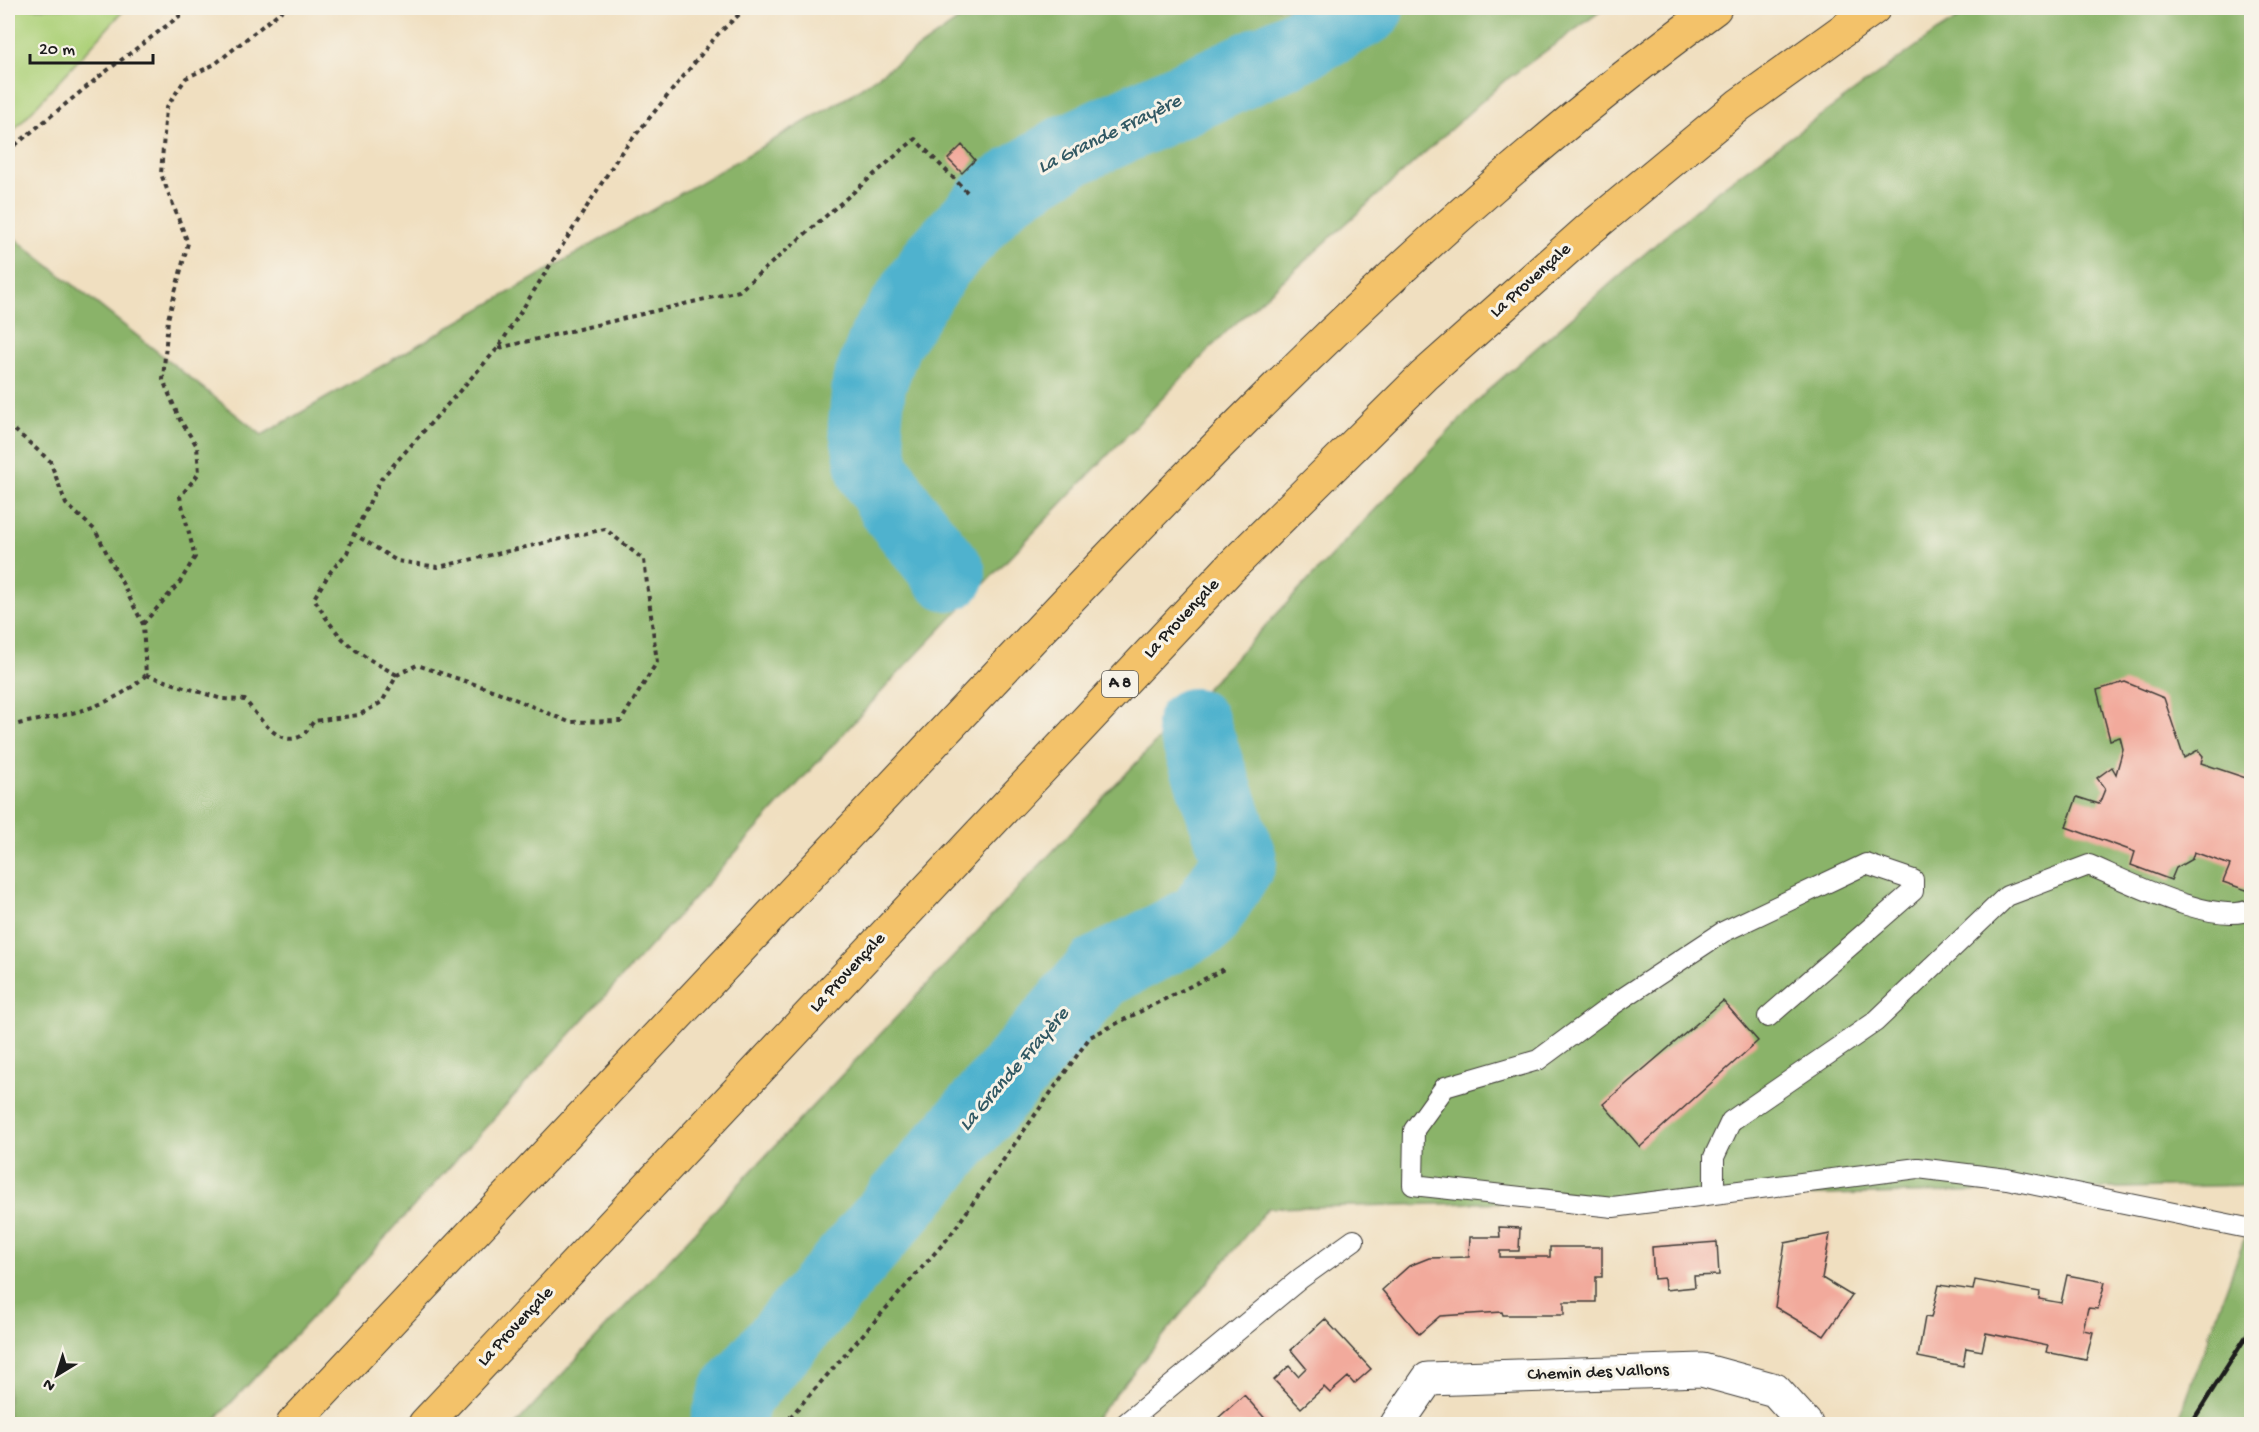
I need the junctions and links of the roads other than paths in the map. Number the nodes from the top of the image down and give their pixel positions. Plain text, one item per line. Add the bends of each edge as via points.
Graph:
1 (1715, 8) edge
2 (1874, 8) edge
3 (2252, 909) edge
4 (1768, 1017) dead end
5 (1714, 1193) junction
6 (2252, 1229) edge
7 (1354, 1240) dead end
8 (293, 1425) edge
9 (425, 1425) edge
10 (1125, 1425) edge
11 (1397, 1425) edge
12 (1806, 1425) edge

1 - 8 highway via 1563,126 1404,265 1166,496
2 - 9 highway, La Provençale / A 8 via 1739,105 1587,231 1424,376 1232,567
3 - 5 lane via 2240,914 2204,911 2089,865 2007,896 1875,1022 1731,1121 1714,1157
4 - 5 lane via 1913,891 1912,880 1866,864 1723,932 1538,1060 1444,1087 1414,1130 1413,1185 1613,1206
5 - 6 lane via 1918,1168 2007,1179
7 - 10 lane via 1301,1278
11 - 12 street, Chemin des Vallons via 1428,1379 1702,1370 1775,1390

